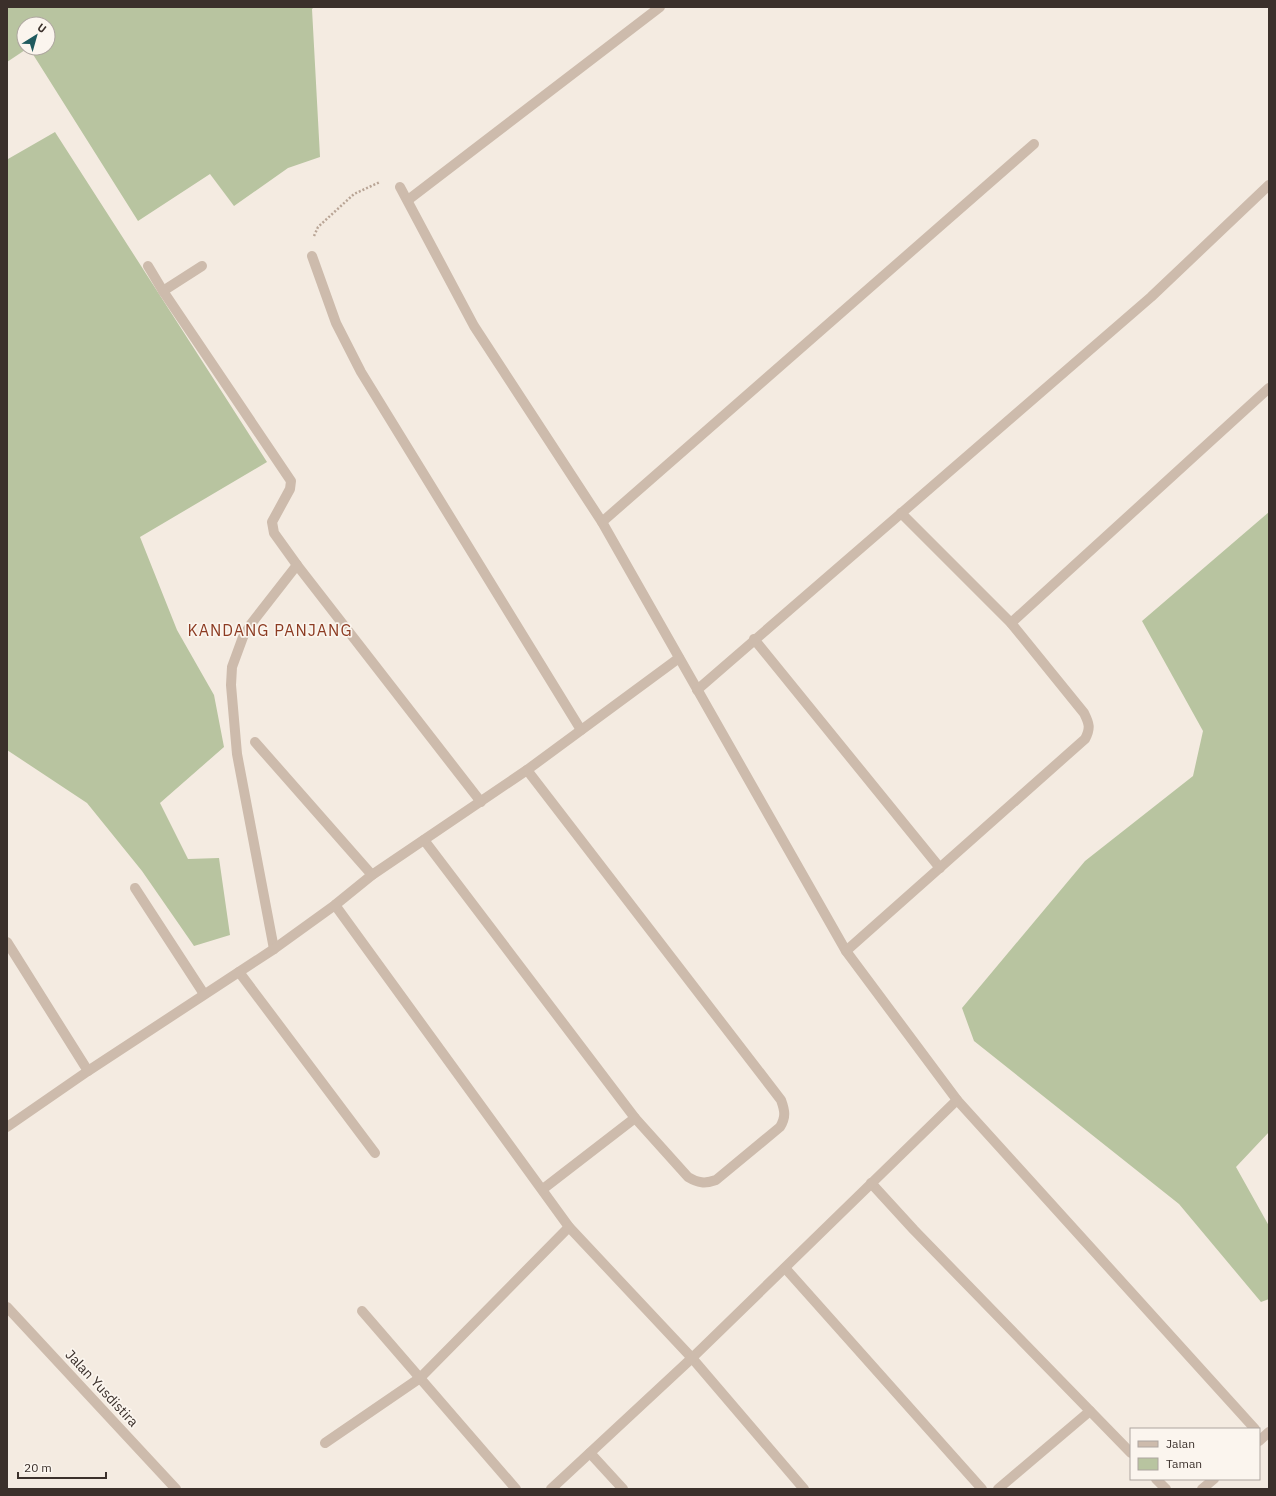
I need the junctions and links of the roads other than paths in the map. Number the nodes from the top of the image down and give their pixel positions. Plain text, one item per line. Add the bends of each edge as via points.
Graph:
1 (660, 7) edge
2 (1034, 144) dead end
3 (1269, 186) edge
4 (400, 187) road end
5 (408, 200) junction
6 (312, 256) road end
7 (148, 266) dead end
8 (202, 266) dead end
9 (163, 291) junction
10 (1269, 388) edge
11 (901, 513) junction
12 (602, 522) junction
13 (297, 565) junction
14 (1011, 623) junction
15 (754, 639) junction
16 (679, 658) junction
17 (697, 690) junction
18 (581, 730) junction
19 (255, 742) dead end
20 (527, 770) junction
21 (481, 802) junction
22 (424, 840) junction
23 (940, 868) junction
24 (372, 875) junction
25 (135, 888) dead end
26 (335, 904) junction
27 (7, 942) edge
28 (274, 949) junction
29 (846, 951) junction
30 (239, 972) junction
31 (204, 994) junction
32 (88, 1071) junction
33 (957, 1100) junction
34 (635, 1118) junction
35 (7, 1127) edge
36 (375, 1153) dead end
37 (871, 1184) junction
38 (544, 1189) junction
39 (570, 1227) junction
40 (785, 1268) junction
41 (7, 1307) edge
42 (362, 1311) dead end
43 (692, 1358) junction
44 (420, 1378) junction
45 (1090, 1411) junction
46 (1254, 1428) edge
47 (325, 1443) dead end
48 (1130, 1452) edge
49 (590, 1454) junction
50 (1157, 1480) edge
51 (1213, 1480) edge
52 (176, 1489) edge
53 (516, 1489) edge
54 (551, 1489) edge
55 (624, 1489) edge
56 (804, 1489) edge
57 (982, 1489) edge
58 (998, 1489) edge
59 (1166, 1489) edge
60 (1202, 1489) edge

1 - 5 street
2 - 12 street
3 - 11 street via 1151,297
4 - 5 street
5 - 12 street via 474,326
6 - 18 street via 336,323 361,372
7 - 9 street
8 - 9 street
9 - 13 street via 291,481 290,489 272,522 274,533
10 - 14 street
11 - 14 street
11 - 15 street
12 - 16 street
13 - 21 street
13 - 28 street via 251,624 243,637 232,667 231,685 237,754
14 - 23 street via 1084,713 1090,725 1089,732 1085,739
15 - 17 street
15 - 23 street
16 - 17 street
16 - 18 street
17 - 29 street
18 - 20 street
19 - 24 street
20 - 21 street
20 - 34 street via 781,1100 785,1111 780,1127 716,1180 708,1183 696,1182 688,1177
21 - 22 street
22 - 24 street
22 - 34 street
23 - 29 street
24 - 26 street
25 - 31 street
26 - 28 street
26 - 38 street
27 - 32 street
28 - 30 street
29 - 33 street
30 - 31 street
30 - 36 street
31 - 32 street
32 - 35 street
33 - 37 street
33 - 46 street
34 - 38 street
37 - 40 street
37 - 45 street
38 - 39 street
39 - 43 street
39 - 44 street
40 - 43 street
40 - 57 street
41 - 52 street, Jalan Yusdistira
42 - 44 street
43 - 49 street
43 - 56 street
44 - 47 street
44 - 53 street
45 - 48 street
45 - 58 street
49 - 54 street
49 - 55 street
50 - 59 street
51 - 60 street

